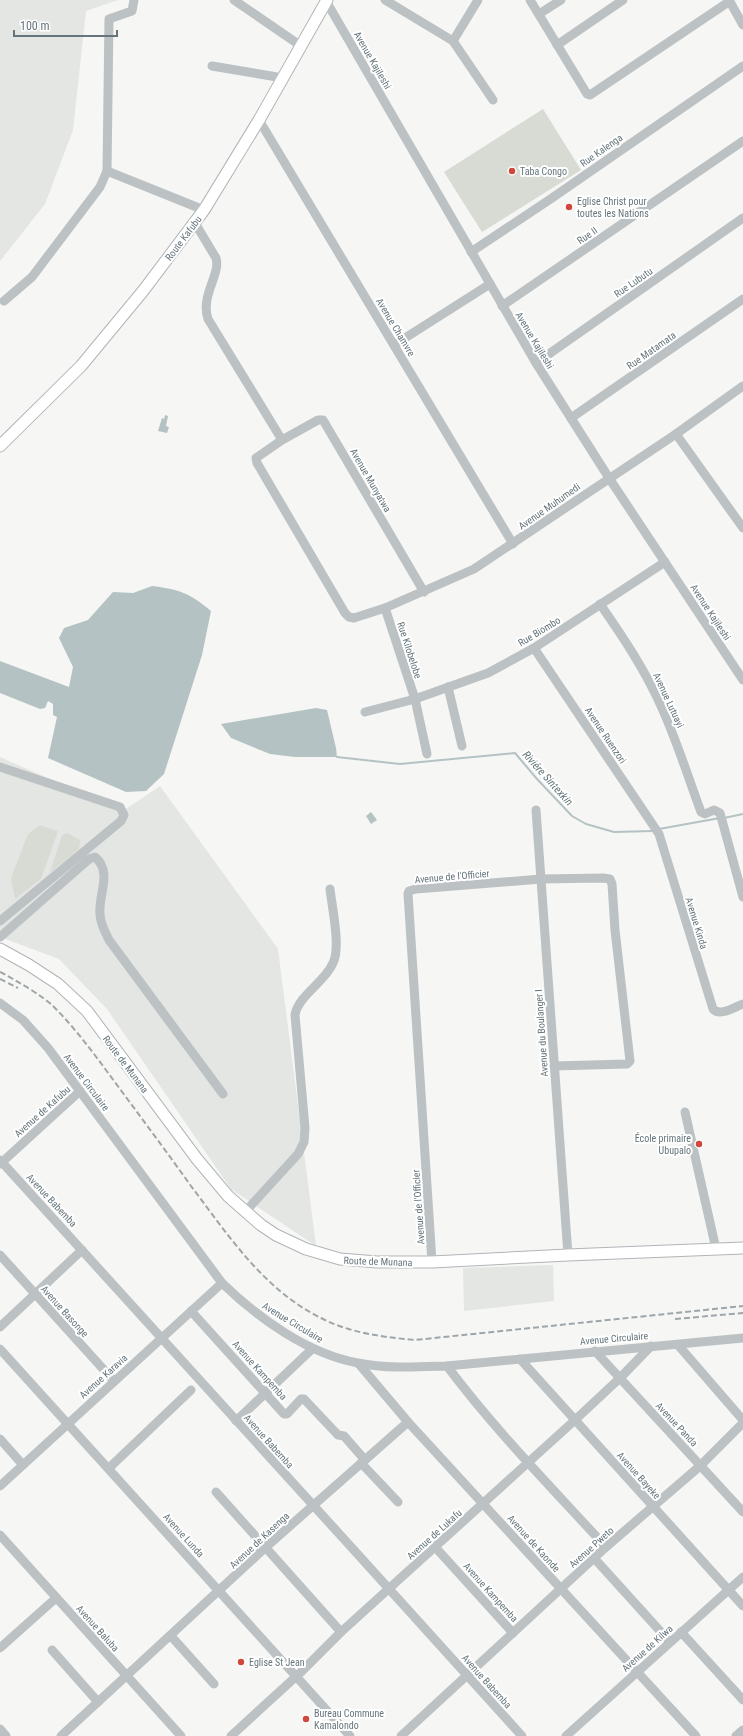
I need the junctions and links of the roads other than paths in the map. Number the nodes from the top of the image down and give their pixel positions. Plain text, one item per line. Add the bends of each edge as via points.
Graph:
1 (134, 0) edge
2 (326, 0) edge
3 (385, 0) edge
4 (478, 0) edge
5 (530, 0) edge
6 (561, 0) edge
7 (623, 0) edge
8 (238, 1) edge
9 (730, 1) edge
10 (539, 14) junction
11 (743, 25) edge
12 (453, 40) junction
13 (557, 45) junction
14 (301, 46) junction
15 (212, 66) dead end
16 (743, 66) edge
17 (283, 78) junction
18 (493, 100) dead end
19 (259, 120) junction
20 (743, 141) edge
21 (107, 171) junction
22 (204, 210) junction
23 (743, 218) edge
24 (195, 223) junction
25 (471, 252) junction
26 (490, 284) junction
27 (743, 299) edge
28 (4, 301) dead end
29 (502, 306) junction
30 (394, 345) junction
31 (536, 363) junction
32 (743, 386) edge
33 (571, 418) junction
34 (676, 434) junction
35 (282, 440) junction
36 (0, 446) edge
37 (609, 478) junction
38 (743, 528) edge
39 (513, 544) junction
40 (665, 562) junction
41 (424, 592) junction
42 (600, 604) junction
43 (385, 608) junction
44 (534, 648) junction
45 (743, 680) edge
46 (448, 688) junction
47 (415, 699) junction
48 (365, 712) dead end
49 (462, 746) dead end
50 (427, 754) dead end
51 (0, 767) edge
52 (536, 810) dead end
53 (659, 834) joint
54 (541, 879) junction
55 (330, 889) dead end
56 (743, 897) edge
57 (0, 921) edge
58 (0, 937) edge
59 (0, 949) edge
60 (0, 1004) edge
61 (743, 1004) edge
62 (554, 1066) junction
63 (80, 1092) junction
64 (223, 1094) dead end
65 (685, 1112) dead end
66 (1, 1162) edge
67 (246, 1212) junction
68 (743, 1248) edge
69 (716, 1249) junction
70 (82, 1250) junction
71 (0, 1255) edge
72 (568, 1255) junction
73 (432, 1262) junction
74 (222, 1283) junction
75 (35, 1294) junction
76 (191, 1311) junction
77 (0, 1327) edge
78 (161, 1338) junction
79 (743, 1338) edge
80 (678, 1345) junction
81 (650, 1346) junction
82 (0, 1349) edge
83 (312, 1349) junction
84 (595, 1351) junction
85 (520, 1359) junction
86 (359, 1364) junction
87 (447, 1366) junction
88 (620, 1378) junction
89 (114, 1381) junction
90 (191, 1390) dead end
91 (265, 1392) junction
92 (575, 1420) junction
93 (743, 1420) edge
94 (236, 1421) junction
95 (408, 1422) junction
96 (68, 1423) junction
97 (743, 1423) edge
98 (0, 1438) edge
99 (363, 1462) junction
100 (528, 1462) junction
101 (23, 1465) junction
102 (700, 1466) junction
103 (109, 1468) junction
104 (0, 1486) edge
105 (216, 1492) dead end
106 (398, 1502) dead end
107 (483, 1504) junction
108 (313, 1506) junction
109 (653, 1507) junction
110 (743, 1512) edge
111 (0, 1535) edge
112 (266, 1547) junction
113 (606, 1547) junction
114 (436, 1548) junction
115 (594, 1558) junction
116 (743, 1577) edge
117 (390, 1588) junction
118 (561, 1589) junction
119 (729, 1590) junction
120 (220, 1591) junction
121 (56, 1598) junction
122 (743, 1606) edge
123 (341, 1632) junction
124 (681, 1632) junction
125 (513, 1633) junction
126 (171, 1636) junction
127 (670, 1642) junction
128 (0, 1648) edge
129 (52, 1650) dead end
130 (636, 1673) junction
131 (127, 1676) junction
132 (296, 1676) junction
133 (467, 1676) junction
134 (214, 1684) dead end
135 (743, 1700) edge
136 (98, 1702) junction
137 (0, 1730) edge
138 (743, 1730) edge
139 (6, 1736) edge
140 (61, 1736) edge
141 (181, 1736) edge
142 (231, 1736) edge
143 (350, 1736) edge
144 (401, 1736) edge
145 (522, 1736) edge
146 (566, 1736) edge
147 (696, 1736) edge
148 (736, 1736) edge

1 - 21 street via 132,11 109,19
2 - 14 main road, Route Kafubu
2 - 25 street, Avenue Kajileshi
3 - 12 street
4 - 12 street
5 - 10 street
6 - 10 street
7 - 13 street
8 - 14 street
9 - 11 street
9 - 13 street via 590,95
10 - 13 street
12 - 18 street
14 - 17 main road, Route Kafubu
15 - 17 street
16 - 25 street, Rue Kalenga
17 - 19 main road, Route Kafubu
19 - 22 main road, Route Kafubu
19 - 30 street, Avenue Chamvre
20 - 29 street, Rue II
21 - 22 street
21 - 28 street via 100,187 37,271
22 - 24 main road, Route Kafubu
23 - 31 street, Rue Lubutu
24 - 35 street via 218,264 208,293 208,318
24 - 36 main road, Route Kafubu via 144,291 81,366
25 - 26 street, Avenue Kajileshi
26 - 29 street, Avenue Kajileshi
26 - 30 street
27 - 33 street, Rue Matamata
29 - 31 street, Avenue Kajileshi
30 - 39 street, Avenue Chamvre
31 - 33 street, Avenue Kajileshi
32 - 34 street, Avenue Muhumedi
33 - 37 street, Avenue Kajileshi
34 - 37 street, Avenue Muhumedi
34 - 38 street
35 - 41 street, Avenue Munyatwa via 318,420 323,420
35 - 43 street, Avenue Muhumedi via 257,457 256,461 344,613 354,618
37 - 39 street, Avenue Muhumedi
37 - 40 street, Avenue Kajileshi
39 - 41 street, Avenue Muhumedi via 474,568
40 - 42 street, Rue Biombo
40 - 45 street, Avenue Kajileshi
41 - 43 street, Avenue Muhumedi
42 - 44 street, Rue Biombo
42 - 56 street, Avenue Lutuayi via 621,634 661,706 701,812 720,812
43 - 47 street, Rue Kilobelobe
44 - 46 street, Rue Biombo via 488,673
44 - 53 street, Avenue Ruenzori
46 - 47 street, Rue Biombo
46 - 49 street
47 - 48 street, Rue Biombo
47 - 50 street, Rue Kilobelobe
51 - 57 street via 120,807 124,815 121,821
52 - 54 street, Avenue du Boulanger I
53 - 61 street, Avenue Kinda via 714,1010 721,1012
54 - 62 street, Avenue du Boulanger I
54 - 62 street, Avenue de l'Officier via 607,878 612,884 630,1056 627,1064
54 - 73 street, Avenue de l'Officier via 416,889 408,894
55 - 67 street via 335,959 297,1007 295,1015 304,1142 298,1154
58 - 64 street via 89,859 95,857 101,862 105,877 99,914 110,940
59 - 67 main road, Route de Munana via 29,964 58,984 87,1011 197,1159 228,1196
60 - 63 street, Avenue Circulaire via 23,1020 48,1048
62 - 72 street, Avenue du Boulanger I
63 - 66 street, Avenue de Kafubu
63 - 74 street, Avenue Circulaire
65 - 69 street
66 - 70 street, Avenue Babemba
67 - 73 main road, Route de Munana via 276,1235 323,1255 377,1262
68 - 69 main road, Route de Munana
69 - 72 main road, Route de Munana
70 - 75 street
70 - 78 street, Avenue Babemba
71 - 75 street, Avenue Basonge
72 - 73 main road, Route de Munana
74 - 76 street, Avenue Karavia
74 - 83 street, Avenue Circulaire via 259,1315
75 - 77 street
75 - 89 street, Avenue Basonge
76 - 78 street, Avenue Karavia
76 - 91 street, Avenue Kampemba
78 - 89 street, Avenue Karavia
78 - 94 street, Avenue Babemba
79 - 80 street, Avenue Circulaire
80 - 81 street, Avenue Circulaire
80 - 93 street
81 - 84 street, Avenue Circulaire
81 - 88 street, Avenue de Lukafu
82 - 96 street, Avenue Lunda
83 - 86 street, Avenue Circulaire
83 - 91 street
84 - 85 street, Avenue Circulaire
84 - 88 street, Avenue Panda
85 - 87 street, Avenue Circulaire
85 - 92 street, Avenue Bayeke
86 - 87 street, Avenue Circulaire via 398,1367
86 - 95 street, Avenue de Kaonde
87 - 100 street
88 - 92 street, Avenue de Lukafu
88 - 102 street, Avenue Panda
89 - 96 street, Avenue Karavia
90 - 103 street
91 - 94 street
91 - 99 street, Avenue Kampemba via 284,1414 304,1399 338,1435 344,1436
92 - 100 street, Avenue de Lukafu
92 - 109 street, Avenue Bayeke
94 - 108 street, Avenue Babemba
95 - 99 street, Avenue de Kasenga
95 - 107 street, Avenue de Kaonde
96 - 101 street, Avenue Karavia
96 - 103 street, Avenue Lunda
97 - 102 street, Avenue Pweto
98 - 101 street
99 - 106 street, Avenue Kampemba
99 - 108 street, Avenue de Kasenga
100 - 107 street, Avenue de Lukafu
100 - 113 street
101 - 104 street, Avenue Karavia
102 - 109 street, Avenue Pweto
102 - 110 street, Avenue Panda
103 - 120 street, Avenue Lunda
105 - 112 street
107 - 114 street, Avenue de Lukafu
107 - 118 street, Avenue de Kaonde
108 - 112 street, Avenue de Kasenga
108 - 117 street, Avenue Babemba
109 - 113 street, Avenue Pweto
109 - 119 street, Avenue Bayeke
111 - 121 street, Avenue Baluba
112 - 120 street, Avenue de Kasenga
112 - 123 street
113 - 115 street, Avenue Pweto
114 - 117 street, Avenue de Lukafu
114 - 125 street, Avenue Kampemba
115 - 118 street, Avenue Pweto
115 - 127 street
116 - 119 street, Avenue de Kilwa
117 - 123 street, Avenue de Lukafu
117 - 133 street, Avenue Babemba
118 - 125 street, Avenue Pweto
118 - 130 street, Avenue de Kaonde
119 - 122 street, Avenue Bayeke
119 - 124 street, Avenue de Kilwa
120 - 126 street, Avenue de Kasenga
120 - 132 street, Avenue Lunda
121 - 128 street
121 - 131 street, Avenue Baluba
123 - 132 street, Avenue de Lukafu
124 - 127 street, Avenue de Kilwa
124 - 135 street
125 - 133 street, Avenue Pweto
126 - 131 street, Avenue de Kasenga
126 - 134 street
127 - 130 street, Avenue de Kilwa
129 - 136 street
130 - 146 street, Avenue de Kilwa
130 - 147 street, Avenue de Kaonde
131 - 136 street, Avenue de Kasenga
131 - 141 street, Avenue Baluba
132 - 142 street, Avenue de Lukafu
132 - 143 street, Avenue Lunda
133 - 144 street, Avenue Pweto
133 - 145 street, Avenue Babemba
136 - 140 street, Avenue de Kasenga
137 - 139 street
138 - 148 street

